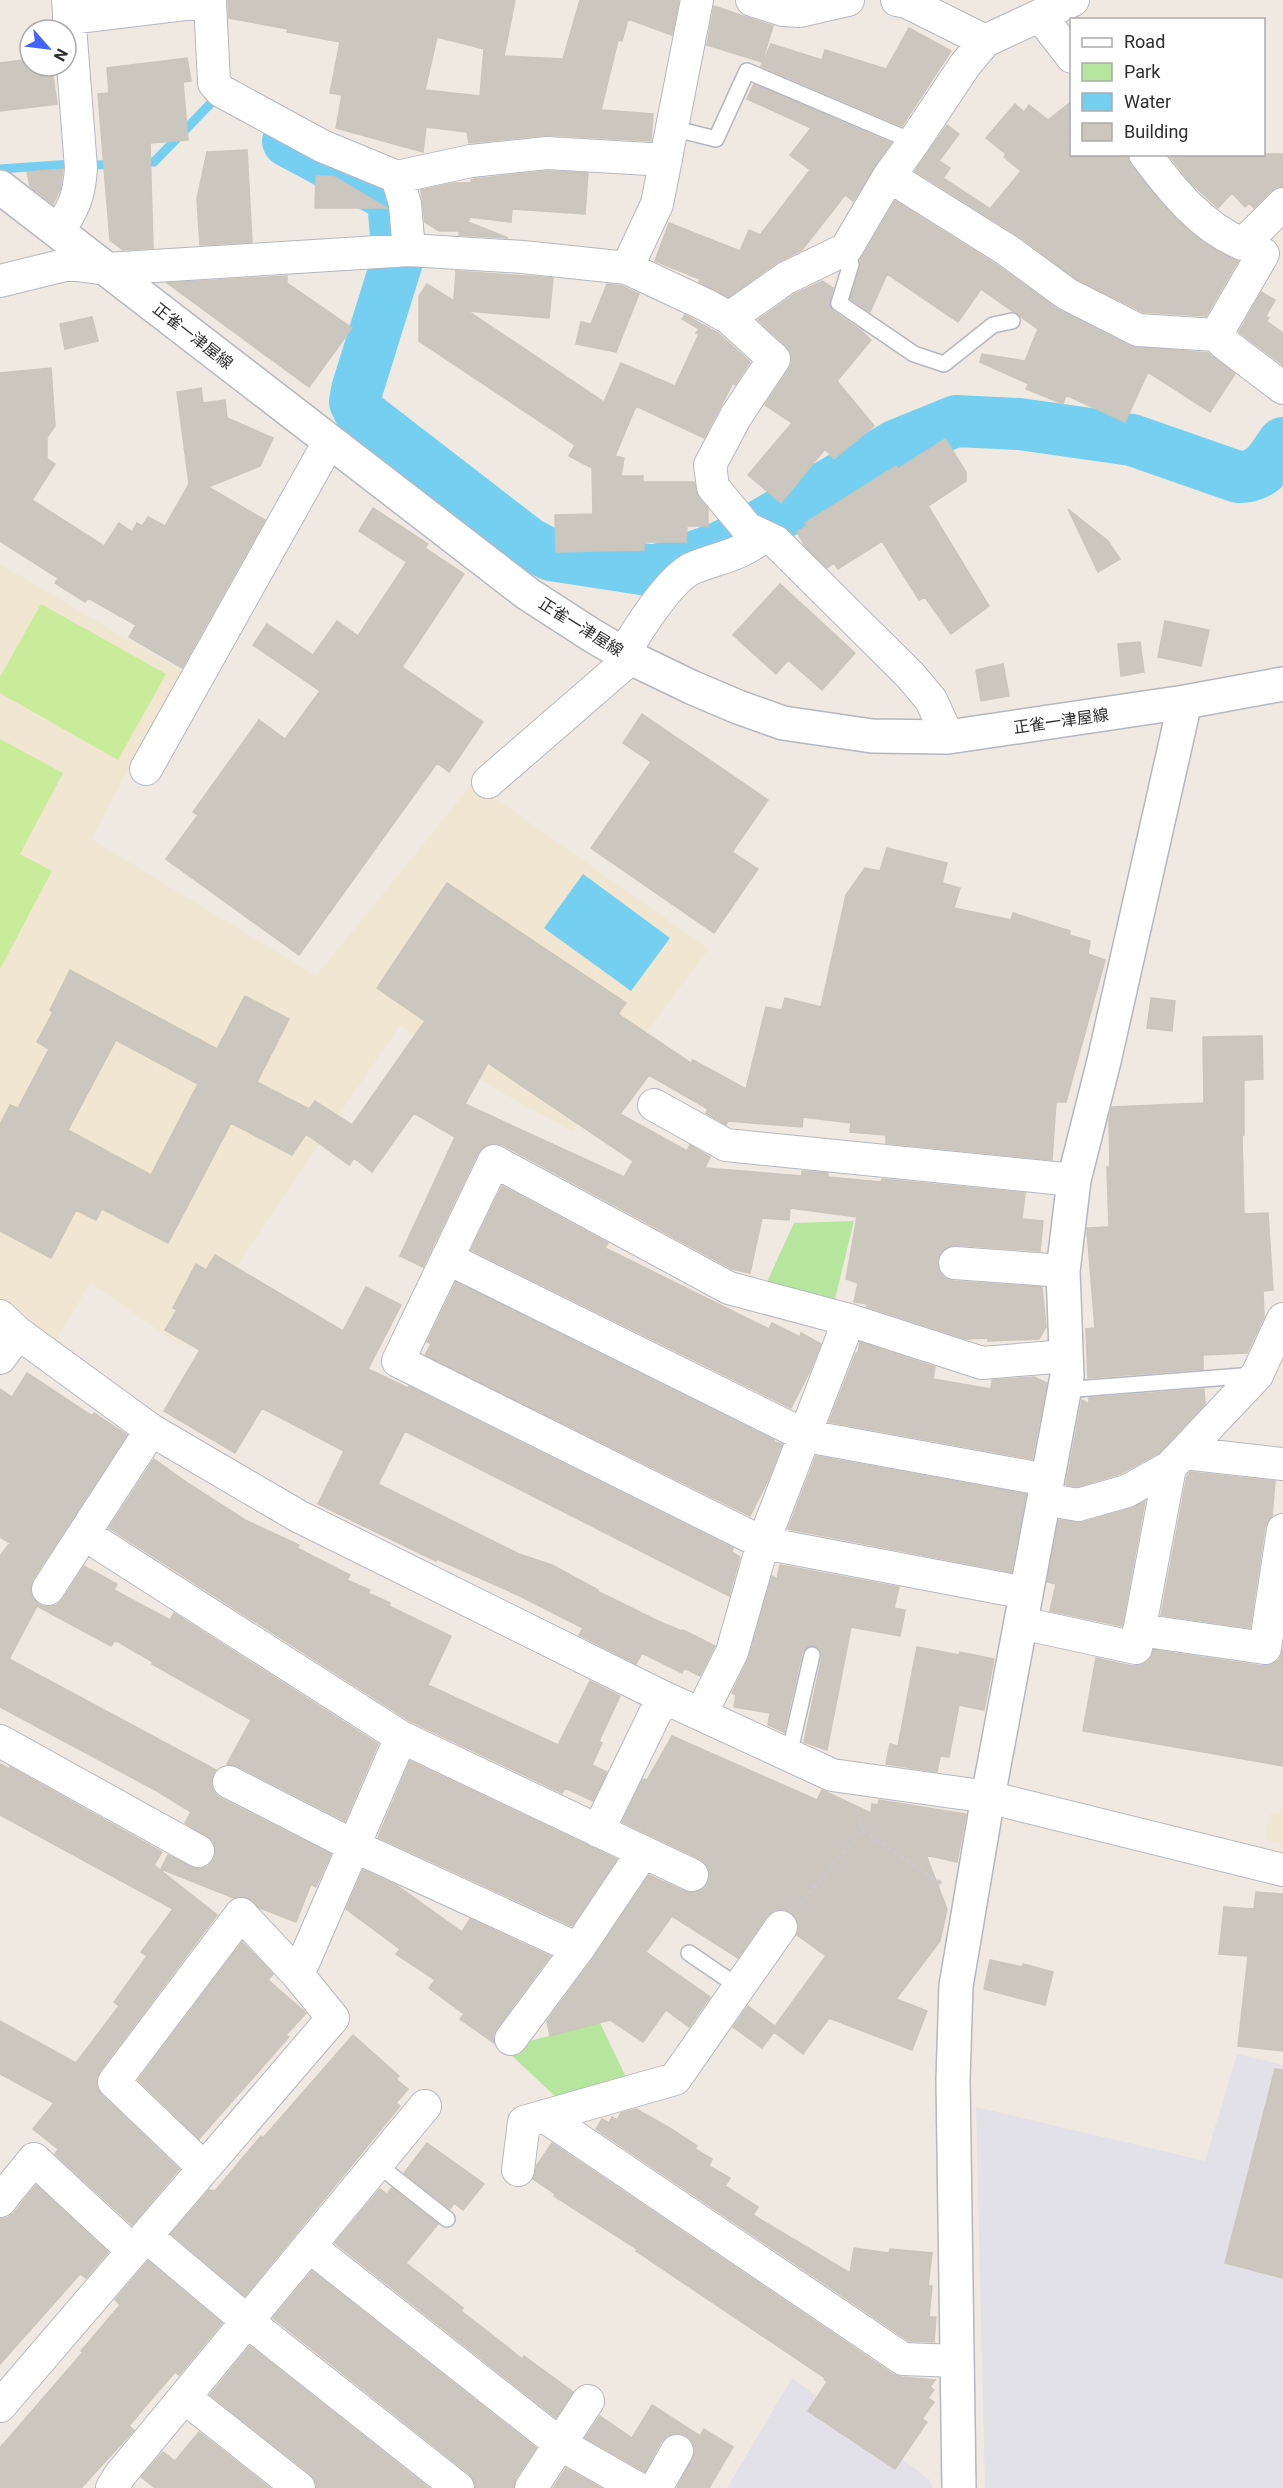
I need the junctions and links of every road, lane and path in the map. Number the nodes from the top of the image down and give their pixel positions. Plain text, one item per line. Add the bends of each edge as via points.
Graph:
1 (697, 0) edge
2 (752, 0) edge
3 (848, 0) edge
4 (897, 0) edge
5 (1073, 0) edge
6 (69, 9) edge
7 (1041, 17) junction
8 (985, 41) junction
9 (1070, 56) edge
10 (672, 128) junction
11 (914, 142) junction
12 (1147, 156) edge
13 (666, 160) junction
14 (889, 176) junction
15 (397, 177) junction
16 (0, 187) edge
17 (1283, 204) edge
18 (58, 232) junction
19 (846, 249) junction
20 (401, 250) junction
21 (1263, 252) edge
22 (627, 268) junction
23 (107, 269) junction
24 (0, 281) edge
25 (729, 318) junction
26 (1012, 321) dead end
27 (1216, 335) junction
28 (1283, 388) edge
29 (329, 442) junction
30 (757, 533) junction
31 (628, 656) junction
32 (1283, 684) edge
33 (1185, 702) junction
34 (948, 737) junction
35 (146, 769) dead end
36 (488, 782) dead end
37 (654, 1105) dead end
38 (1074, 1180) junction
39 (447, 1258) junction
40 (955, 1263) dead end
41 (1063, 1271) junction
42 (1283, 1318) edge
43 (849, 1320) junction
44 (9, 1324) edge
45 (1066, 1356) junction
46 (0, 1358) edge
47 (1263, 1370) junction
48 (1064, 1390) junction
49 (151, 1430) junction
50 (806, 1436) junction
51 (1177, 1460) junction
52 (1283, 1464) edge
53 (1046, 1490) junction
54 (1283, 1530) edge
55 (84, 1534) junction
56 (763, 1543) junction
57 (48, 1589) dead end
58 (1023, 1608) junction
59 (1139, 1629) junction
60 (812, 1655) dead end
61 (663, 1697) junction
62 (701, 1714) junction
63 (401, 1737) junction
64 (0, 1741) edge
65 (789, 1755) junction
66 (850, 1778) junction
67 (229, 1782) dead end
68 (988, 1797) junction
69 (862, 1830) junction
70 (598, 1831) junction
71 (354, 1846) junction
72 (198, 1851) dead end
73 (643, 1852) junction
74 (1283, 1870) edge
75 (692, 1875) dead end
76 (970, 1902) junction
77 (781, 1927) joint
78 (578, 1949) junction
79 (689, 1953) dead end
80 (297, 1975) junction
81 (739, 1987) junction
82 (511, 2039) dead end
83 (425, 2106) dead end
84 (544, 2116) junction
85 (378, 2164) junction
86 (204, 2168) junction
87 (518, 2170) dead end
88 (0, 2201) edge
89 (447, 2219) dead end
90 (140, 2243) junction
91 (309, 2246) junction
92 (247, 2321) junction
93 (957, 2361) junction
94 (184, 2397) junction
95 (588, 2401) dead end
96 (0, 2406) edge
97 (560, 2444) junction
98 (676, 2451) dead end
99 (123, 2484) edge
100 (299, 2488) edge
101 (458, 2488) edge
102 (531, 2488) edge
103 (637, 2488) edge
104 (656, 2488) edge
105 (959, 2488) edge

1 - 10 street
2 - 3 street via 800,11
4 - 8 street
5 - 7 street
6 - 15 street via 210,1 214,83 221,91 322,146
6 - 18 street via 80,193
7 - 8 street
7 - 9 street
8 - 11 street
10 - 11 lane via 716,139 747,71
10 - 13 street
11 - 14 street
12 - 21 street via 1174,192 1224,236
13 - 15 street via 547,153 471,161
13 - 22 street via 657,204
14 - 19 street
14 - 27 street via 1007,250 1067,294 1138,330
15 - 20 street via 405,204
16 - 18 street, 正雀一津屋線
17 - 21 street
18 - 23 street, 正雀一津屋線
19 - 25 street via 786,278
19 - 26 lane via 851,264 839,303 914,354 944,364 993,324
20 - 22 street
20 - 23 street
21 - 27 street
22 - 25 street
23 - 24 street via 69,264
23 - 29 street, 正雀一津屋線
25 - 30 street via 774,359 736,416 710,465 713,487
27 - 28 street
29 - 31 street, 正雀一津屋線 via 528,594
29 - 35 street
30 - 31 street via 757,542 728,557 690,569 664,594 639,627
30 - 34 street via 776,542 910,675 931,700
31 - 34 street, 正雀一津屋線 via 729,703 783,723 872,736
31 - 36 street
32 - 33 street, 正雀一津屋線
33 - 34 street, 正雀一津屋線
33 - 38 street
37 - 38 street via 726,1145
38 - 41 street
39 - 43 street via 494,1161 729,1288
39 - 50 street
39 - 56 street via 398,1361
40 - 41 street
41 - 45 street
42 - 47 street
43 - 45 street via 982,1363
43 - 50 street
44 - 46 street
44 - 49 street
45 - 48 street
47 - 48 lane
47 - 51 street
48 - 53 street
49 - 55 street
49 - 61 street via 298,1516
50 - 53 street
50 - 56 street
51 - 52 street
51 - 53 street via 1127,1491 1078,1505
51 - 59 street
53 - 58 street
54 - 59 street via 1265,1648
55 - 57 street
55 - 63 street
56 - 58 street
56 - 62 street via 732,1652
58 - 59 street via 1136,1648
58 - 68 street
60 - 65 lane
61 - 62 street
61 - 70 street
62 - 65 street
63 - 70 street
63 - 71 street
64 - 72 street
65 - 66 street via 832,1775
66 - 68 street
66 - 69 path
67 - 71 street
68 - 74 street
68 - 76 street
69 - 76 path
69 - 77 path
70 - 73 street
71 - 78 street
71 - 80 street
73 - 75 street
73 - 78 street
76 - 93 street via 956,1986 953,2080
77 - 81 street
78 - 82 street
79 - 81 lane
80 - 86 street via 333,2019
80 - 86 street via 241,1914 114,2082
81 - 84 street via 675,2079
83 - 85 street
84 - 87 street via 524,2122
84 - 93 street via 903,2359
85 - 89 lane
85 - 91 street
86 - 90 street
88 - 90 street via 34,2159
90 - 92 street
90 - 96 street
91 - 92 street
91 - 97 street
92 - 94 street
92 - 101 street
93 - 105 street
94 - 99 street
94 - 100 street
95 - 97 street
97 - 102 street
97 - 103 street
98 - 104 street

